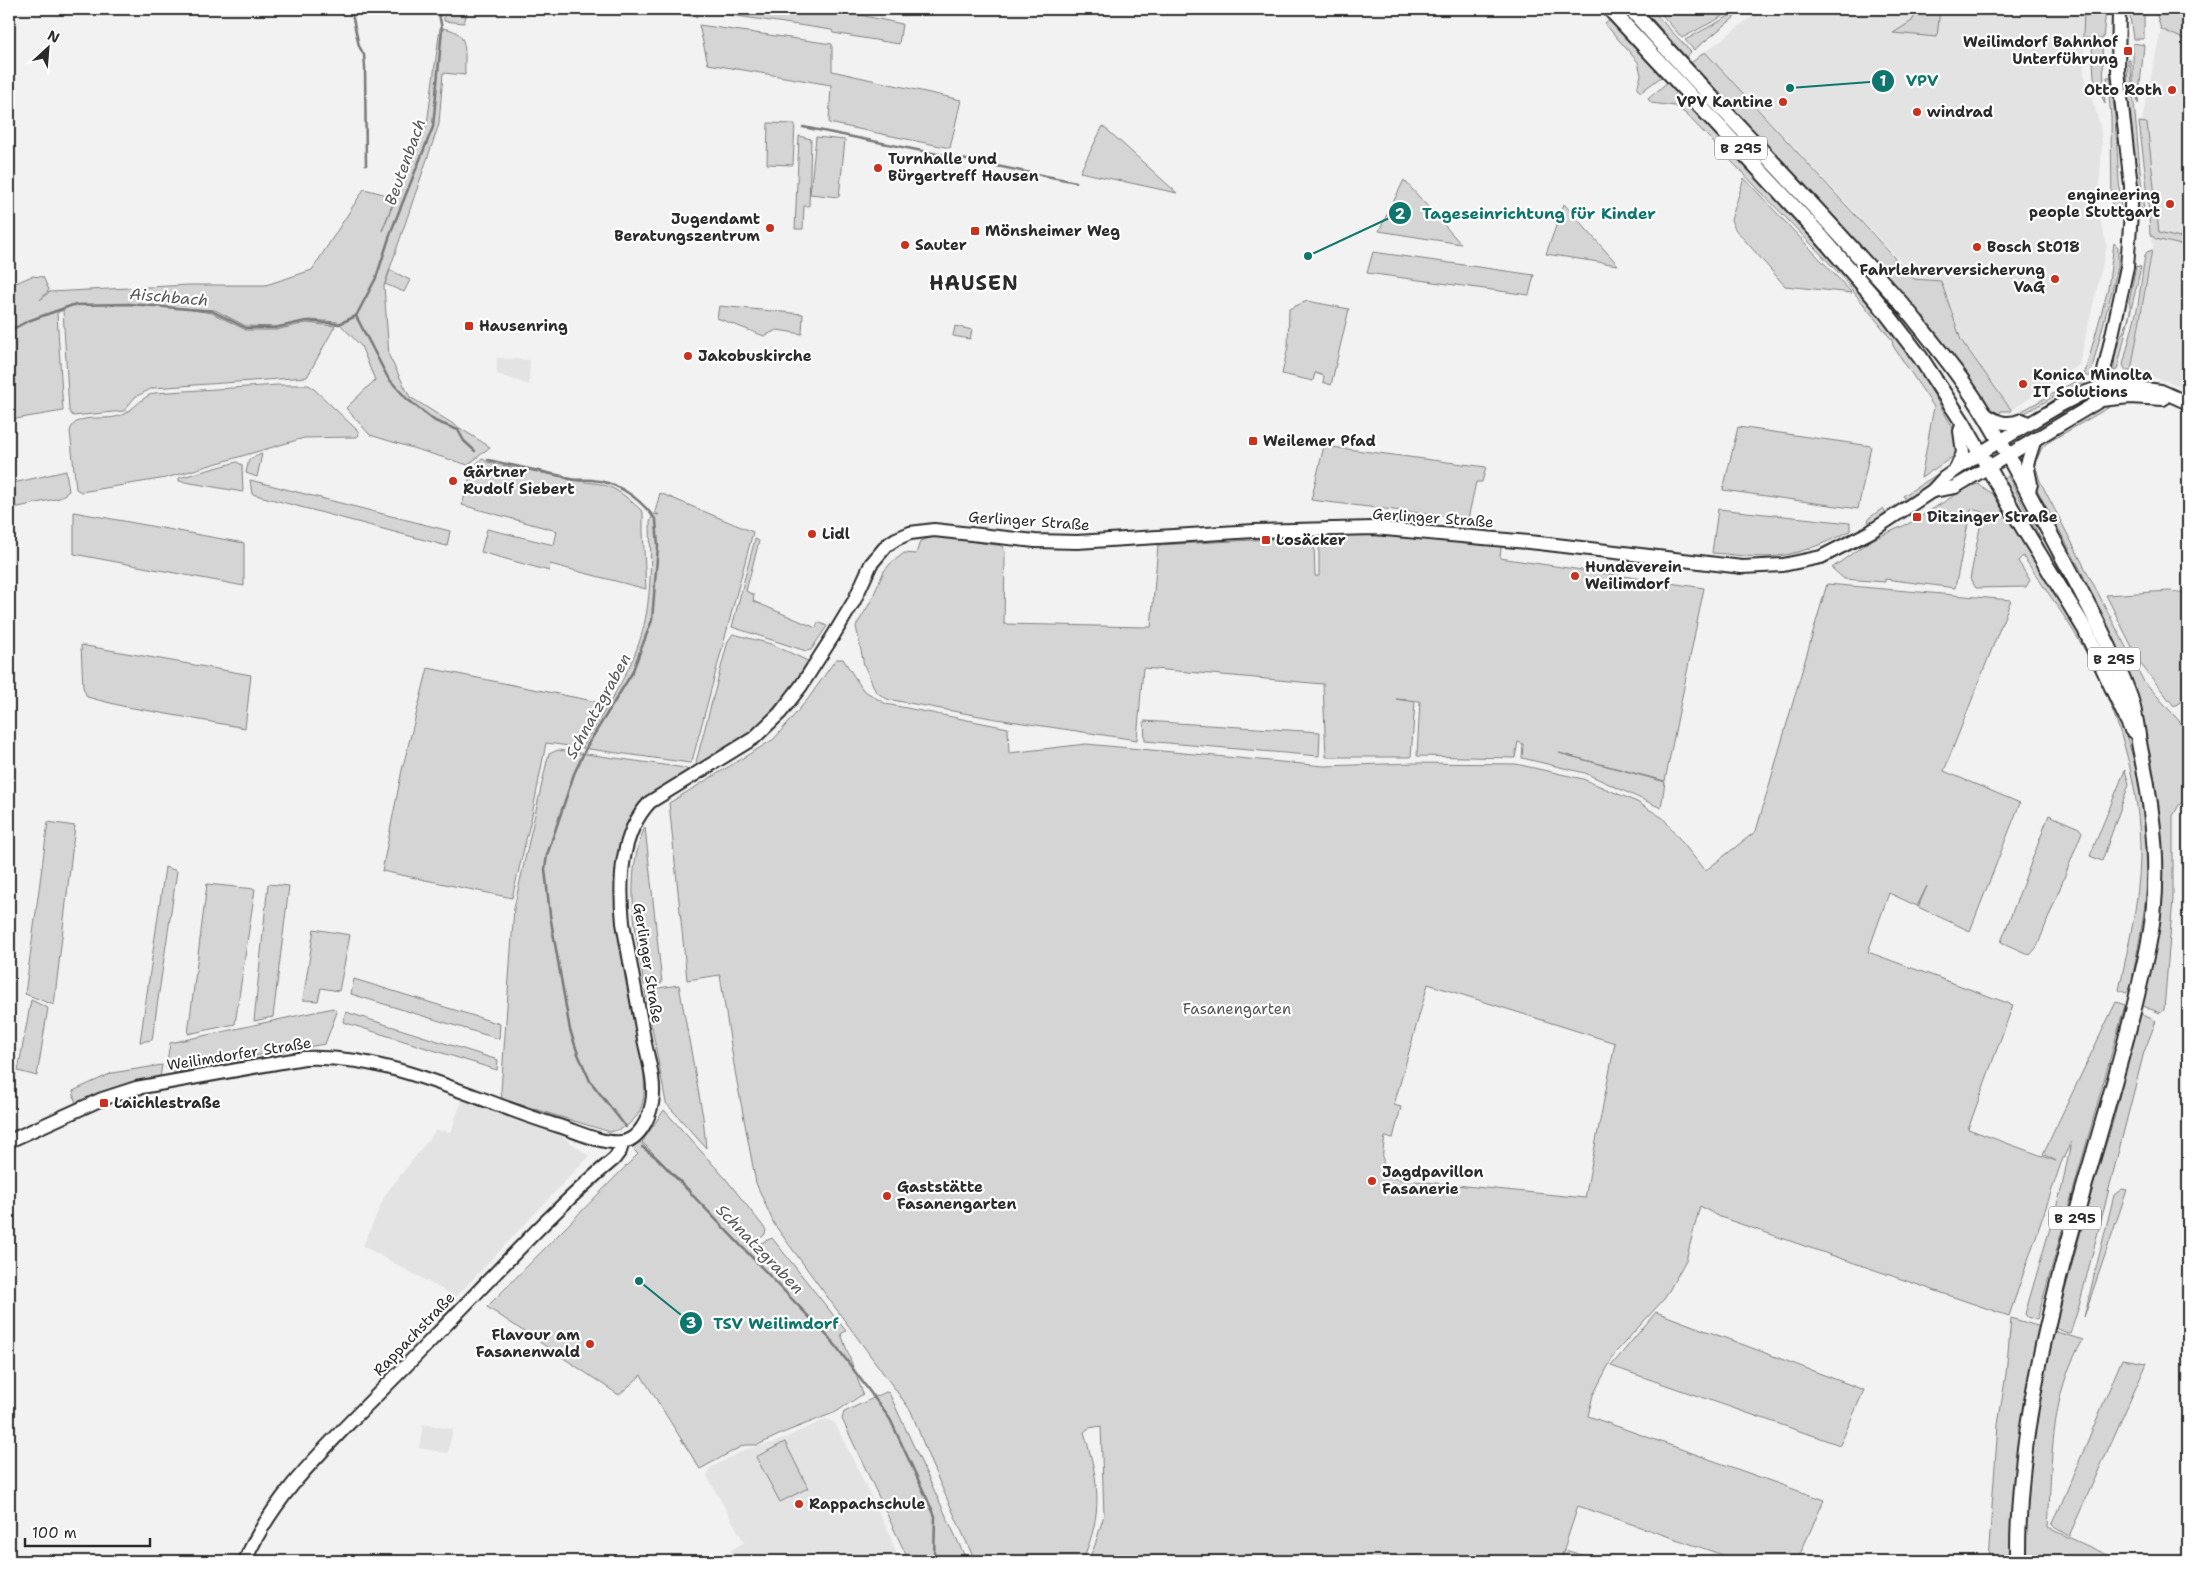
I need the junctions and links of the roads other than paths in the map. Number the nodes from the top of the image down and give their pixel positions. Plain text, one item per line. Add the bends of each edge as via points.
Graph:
1 (1610, 9) edge
2 (1630, 9) edge
3 (1640, 9) edge
4 (2119, 9) edge
5 (1652, 33) junction
6 (2101, 394) junction
7 (2186, 402) edge
8 (1985, 414) junction
9 (1963, 423) junction
10 (2029, 423) junction
11 (2035, 438) junction
12 (2000, 441) junction
13 (1980, 453) junction
14 (2008, 455) junction
15 (1989, 468) junction
16 (1955, 471) junction
17 (1932, 491) junction
18 (2028, 494) junction
19 (2139, 741) junction
20 (9, 1141) edge
21 (623, 1142) junction
22 (245, 1561) edge
23 (2018, 1561) edge

1 - 9 main road, B 295 via 1878,302 1920,357
2 - 5 main road, B 295
3 - 5 main road
4 - 6 main road via 2118,71 2131,213 2126,266
5 - 8 main road, B 295 via 1916,321
6 - 7 main road
6 - 10 main road, Gerlinger Straße via 2069,401
6 - 11 main road, Gerlinger Straße
8 - 10 main road via 2005,424 2022,420
8 - 12 main road, B 295
9 - 13 main road, B 295
9 - 16 main road via 1960,431 1963,453
10 - 12 main road, Gerlinger Straße
11 - 14 main road, Gerlinger Straße
11 - 18 main road via 2027,464 2031,484
12 - 13 main road, Gerlinger Straße
12 - 14 main road, B 295
13 - 15 main road, B 295
13 - 16 main road, Gerlinger Straße
14 - 15 main road, Gerlinger Straße
14 - 18 main road, B 295
15 - 17 main road, Gerlinger Straße via 1955,487
15 - 19 main road, B 295 via 2085,629
16 - 17 main road, Gerlinger Straße
17 - 21 main road, Gerlinger Straße via 1884,524 1829,553 1790,564 1762,567 1374,528 1078,542 934,530 910,533 896,539 871,564 833,636 780,713 754,738 727,757 650,802 633,825 622,871 620,899 650,1070 652,1102 640,1132
18 - 19 main road, B 295 via 2101,631 2137,721
19 - 23 main road, B 295 via 2153,816 2156,863 2153,920 2140,982 2038,1364 2023,1454
20 - 21 main road, Weilimdorfer Straße via 94,1102 136,1088 304,1058 328,1057 391,1068 447,1085 547,1123 611,1142
21 - 22 main road, Rappachstraße via 614,1159 551,1215 325,1448 270,1515

